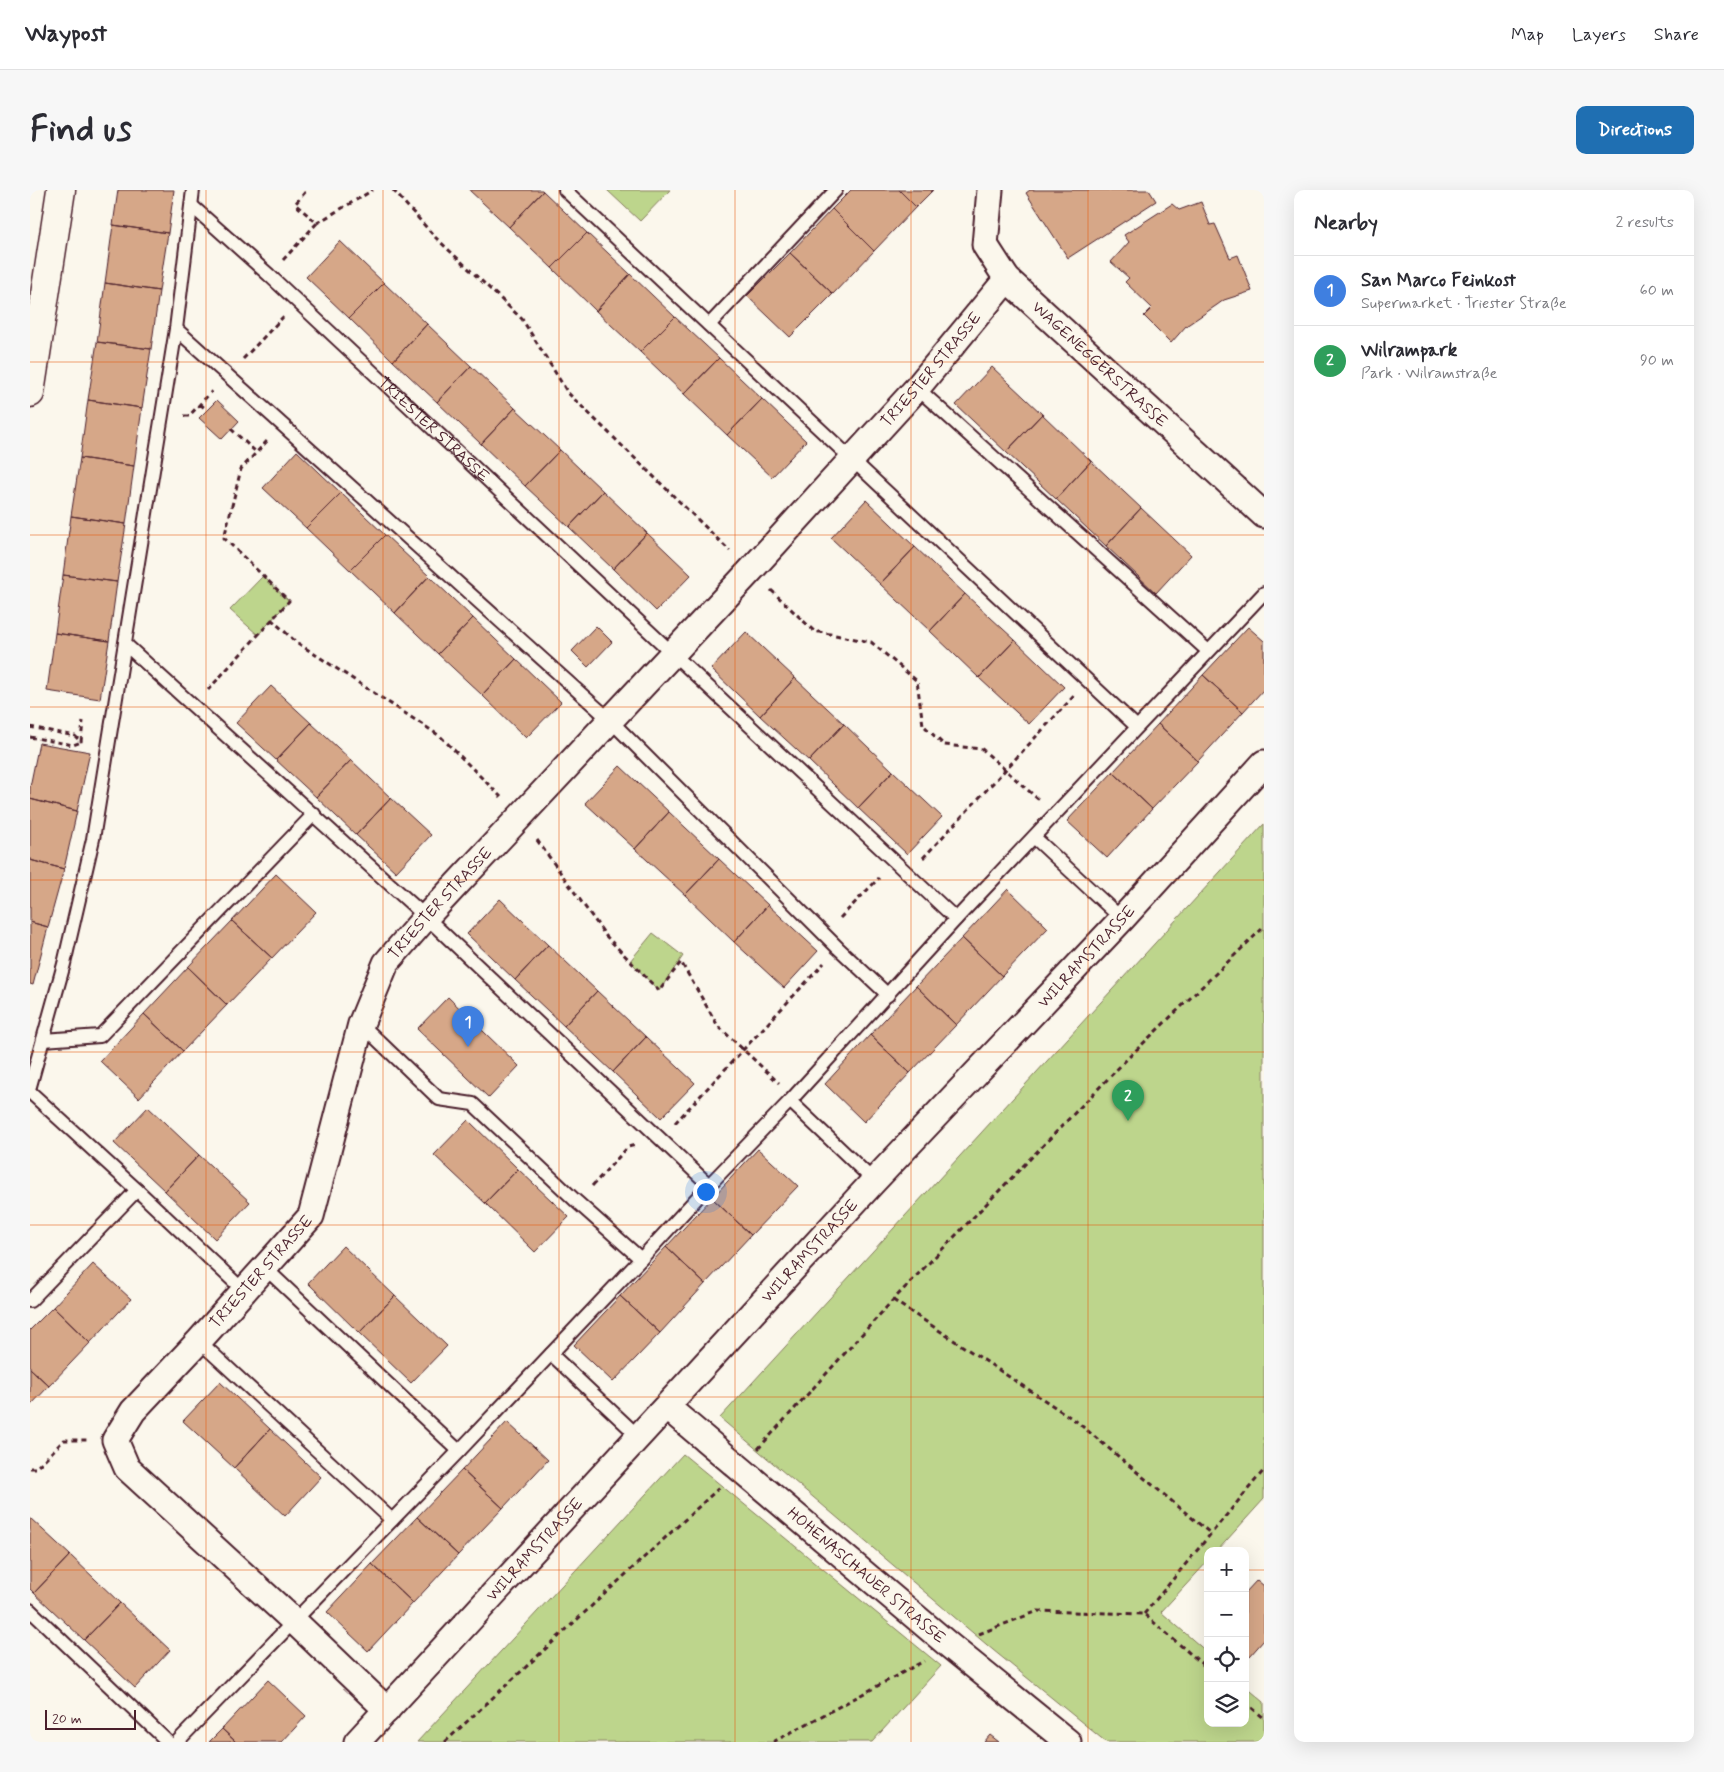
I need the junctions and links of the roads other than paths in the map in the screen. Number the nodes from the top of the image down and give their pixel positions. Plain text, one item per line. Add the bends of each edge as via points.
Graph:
1 (61, 190) edge
2 (194, 190) edge
3 (565, 190) edge
4 (836, 190) edge
5 (990, 190) edge
6 (192, 206) junction
7 (1007, 279) junction
8 (708, 325) junction
9 (176, 329) junction
10 (917, 388) junction
11 (30, 393) edge
12 (852, 459) junction
13 (1264, 515) edge
14 (1264, 593) edge
15 (125, 644) junction
16 (1208, 650) junction
17 (672, 653) junction
18 (610, 720) junction
19 (1137, 727) junction
20 (1264, 763) edge
21 (314, 814) junction
22 (1034, 837) junction
23 (426, 917) junction
24 (956, 919) junction
25 (1122, 919) junction
26 (888, 995) junction
27 (360, 1024) junction
28 (43, 1040) junction
29 (30, 1086) edge
30 (30, 1092) edge
31 (792, 1098) junction
32 (874, 1181) junction
33 (709, 1185) junction
34 (137, 1190) junction
35 (641, 1259) junction
36 (264, 1268) junction
37 (244, 1291) junction
38 (30, 1301) edge
39 (200, 1341) junction
40 (551, 1354) junction
41 (667, 1407) junction
42 (639, 1437) junction
43 (459, 1451) junction
44 (392, 1520) junction
45 (30, 1610) edge
46 (296, 1622) junction
47 (387, 1710) junction
48 (168, 1742) edge
49 (177, 1742) edge
50 (357, 1742) edge
51 (1068, 1742) edge

1 - 11 main road
2 - 6 lane
3 - 8 lane
4 - 8 lane
5 - 7 street, WAGENEGGERSTRASSE via 985,244
6 - 9 lane
6 - 17 lane, TRIESTER STRASSE
7 - 10 street, TRIESTER STRASSE
7 - 13 street, WAGENEGGERSTRASSE
8 - 12 lane
9 - 15 lane
9 - 18 lane
10 - 12 street, TRIESTER STRASSE
10 - 16 lane
12 - 17 street, TRIESTER STRASSE
12 - 19 lane
14 - 16 lane
15 - 21 lane
15 - 28 lane via 93,839
16 - 19 lane
17 - 18 street, TRIESTER STRASSE
17 - 24 lane
18 - 23 street, TRIESTER STRASSE
18 - 26 lane
19 - 22 lane
20 - 25 street, WILRAMSTRASSE
21 - 23 lane
21 - 28 lane via 100,1036
22 - 24 lane
22 - 25 lane
23 - 27 street, TRIESTER STRASSE via 386,963
23 - 33 lane
24 - 26 lane
25 - 32 street, WILRAMSTRASSE
26 - 31 lane
27 - 35 lane via 439,1099 473,1104
27 - 36 street, TRIESTER STRASSE via 312,1216
28 - 29 lane
30 - 34 lane
31 - 32 lane
31 - 33 lane
32 - 41 street, WILRAMSTRASSE
33 - 35 lane
34 - 37 lane
34 - 38 lane
35 - 40 lane
36 - 37 street, TRIESTER STRASSE
36 - 43 lane
37 - 39 street, TRIESTER STRASSE
39 - 44 lane
39 - 46 street, TRIESTER STRASSE via 133,1411 115,1440 127,1468
40 - 42 lane
40 - 43 lane
41 - 42 street, WILRAMSTRASSE
41 - 51 street, HOHENASCHAUER STRASSE
42 - 47 street, WILRAMSTRASSE
43 - 44 lane
44 - 46 lane
45 - 48 lane
46 - 47 street
46 - 49 lane
47 - 50 street, WILRAMSTRASSE

